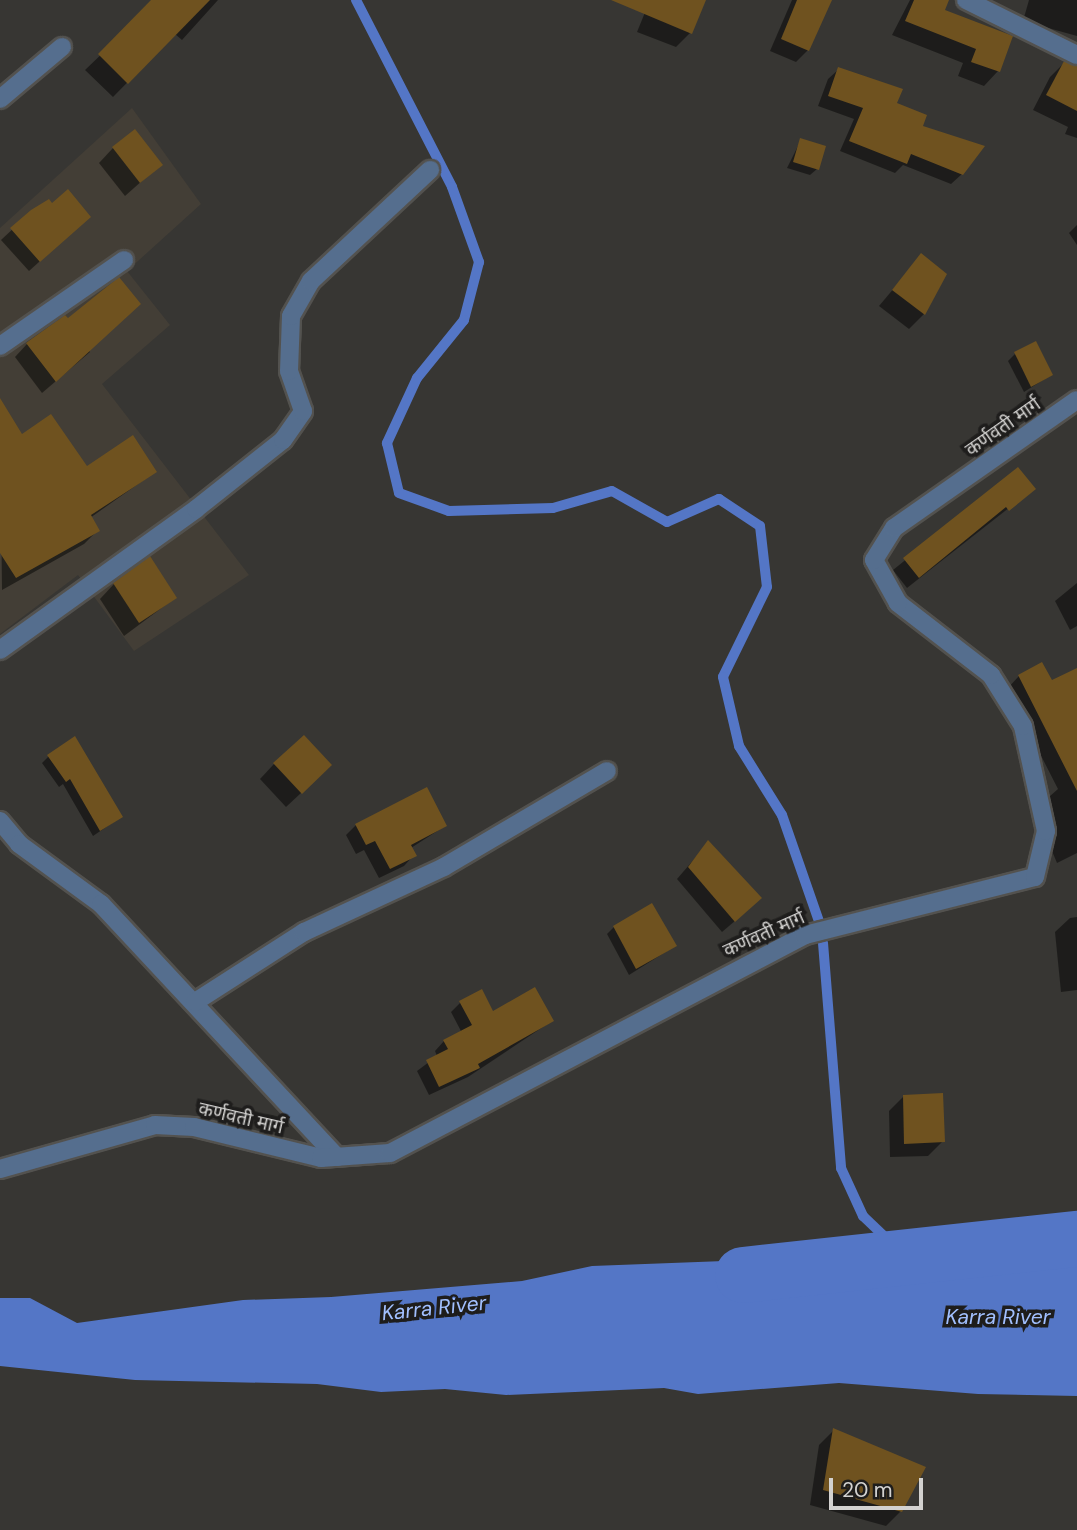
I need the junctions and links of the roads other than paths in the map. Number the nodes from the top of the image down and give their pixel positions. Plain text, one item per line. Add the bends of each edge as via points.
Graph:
1 (966, 0) edge
2 (62, 47) dead end
3 (1077, 55) edge
4 (0, 99) edge
5 (430, 170) dead end
6 (124, 260) dead end
7 (0, 346) edge
8 (1077, 400) edge
9 (0, 650) edge
10 (607, 771) dead end
11 (0, 821) edge
12 (195, 1002) junction
13 (337, 1157) junction
14 (0, 1169) edge

1 - 3 street
2 - 4 street
5 - 9 street via 311,281 291,316 289,371 303,411 283,440 196,509
6 - 7 street
8 - 13 street, कर्णवती मार्ग via 894,528 873,560 898,603 991,676 1023,726 1046,831 1035,877 805,935 390,1153
10 - 12 street via 444,867 304,932
11 - 12 street via 19,844 101,904
12 - 13 street
13 - 14 street, कर्णवती मार्ग via 321,1158 194,1127 155,1125

